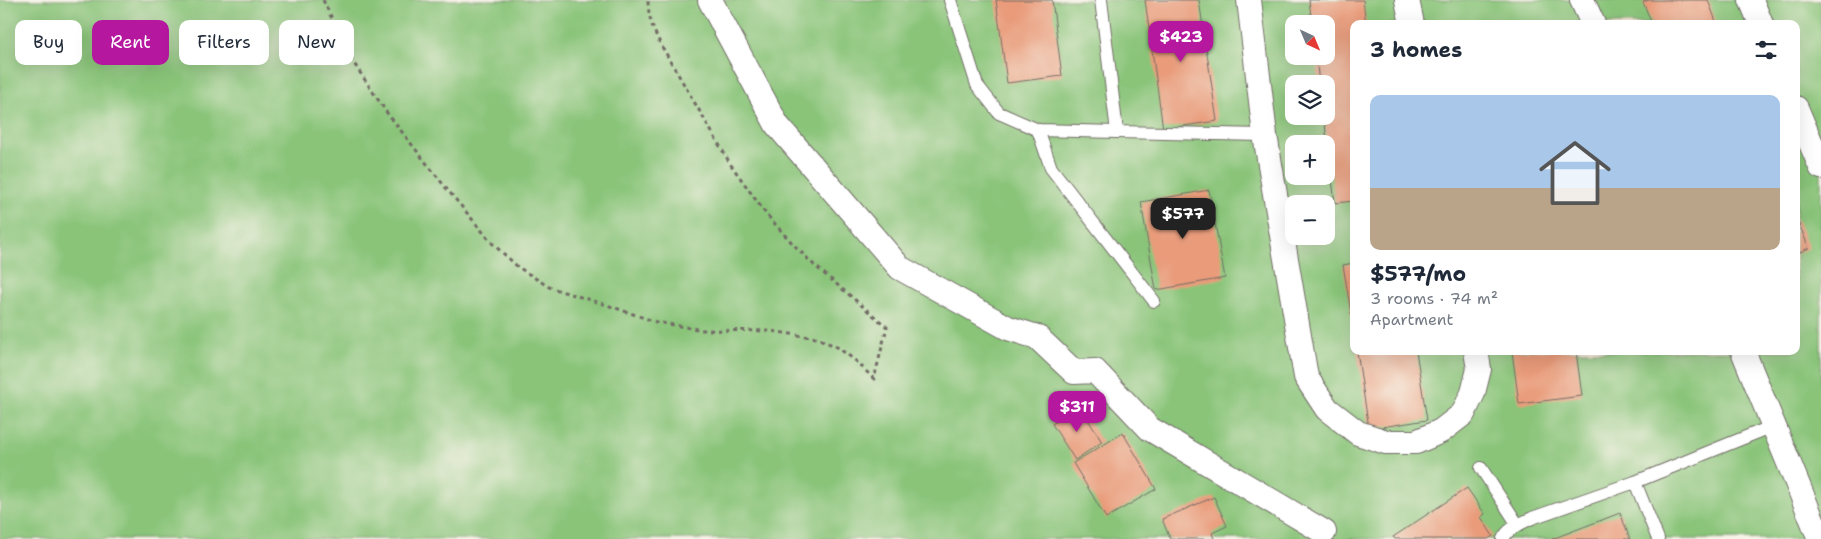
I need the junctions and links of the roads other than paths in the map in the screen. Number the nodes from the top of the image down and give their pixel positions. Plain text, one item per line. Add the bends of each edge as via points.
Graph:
1 (710, 0) edge
2 (950, 0) edge
3 (1101, 0) edge
4 (1249, 0) edge
5 (1407, 0) edge
6 (1582, 0) edge
7 (1751, 0) edge
8 (1411, 20) edge
9 (1591, 20) edge
10 (1759, 20) edge
11 (1800, 117) edge
12 (1038, 130) junction
13 (1117, 132) junction
14 (1265, 135) junction
15 (1821, 167) edge
16 (1154, 302) dead end
17 (1477, 355) edge
18 (1745, 355) edge
19 (1773, 426) junction
20 (1481, 468) dead end
21 (1635, 482) junction
22 (1518, 525) junction
23 (1324, 532) dead end
24 (1503, 539) edge
25 (1658, 539) edge
26 (1820, 539) edge

1 - 23 street via 777,125 900,268 1008,328 1037,337 1074,372 1095,371 1150,429
2 - 12 lane via 977,85 999,113
3 - 13 lane
4 - 14 street
5 - 8 street
6 - 9 street
7 - 10 street
11 - 15 street
12 - 13 lane
12 - 16 lane via 1050,168
13 - 14 lane
14 - 17 street via 1306,376 1327,409 1358,433 1386,442 1416,442 1441,431 1462,414 1473,393 1479,369
18 - 19 street
19 - 21 lane
19 - 26 street
20 - 22 lane
21 - 22 lane
21 - 25 lane
22 - 24 lane

